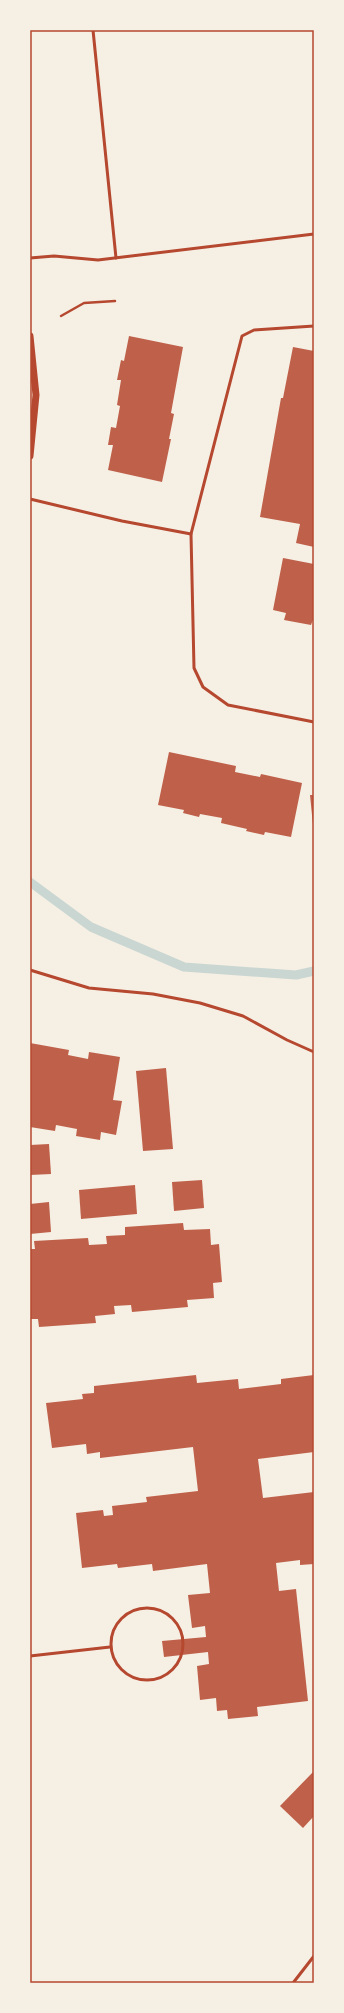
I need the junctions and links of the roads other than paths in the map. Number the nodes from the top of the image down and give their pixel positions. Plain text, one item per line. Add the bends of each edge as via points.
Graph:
1 (93, 30) edge
2 (314, 234) edge
3 (30, 258) edge
4 (116, 258) junction
5 (314, 326) edge
6 (30, 336) edge
7 (32, 426) edge
8 (30, 456) edge
9 (30, 499) edge
10 (191, 534) junction
11 (314, 722) edge
12 (30, 970) edge
13 (314, 1052) edge
14 (110, 1647) junction
15 (30, 1656) edge
16 (314, 1956) edge
17 (293, 1983) edge

1 - 4 lane
2 - 4 lane
3 - 4 lane
5 - 10 lane via 254,330 242,336
6 - 7 street via 36,395
7 - 8 street
9 - 10 lane
10 - 11 lane via 194,668 203,687 228,705
12 - 13 lane via 89,988 152,994 207,1005 243,1016
14 - 14 lane via 111,1636 124,1616 134,1610 145,1608 156,1609 175,1622 181,1631 183,1643 182,1655 176,1666 167,1675 149,1681 130,1677 120,1670 113,1659
14 - 15 lane
16 - 17 lane

